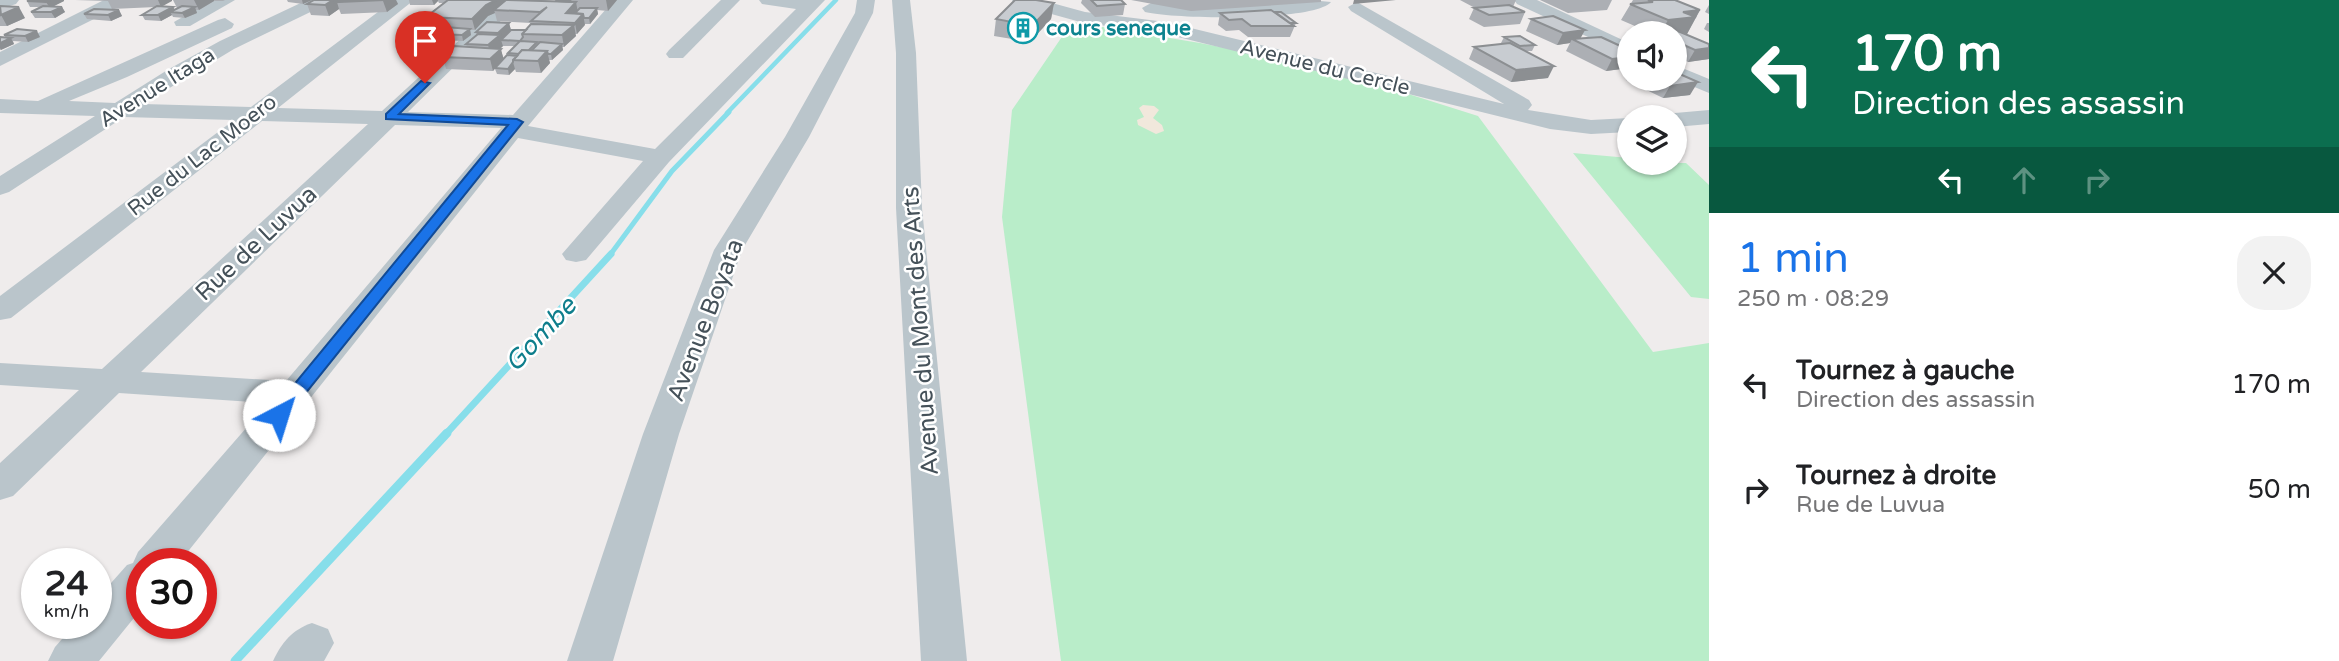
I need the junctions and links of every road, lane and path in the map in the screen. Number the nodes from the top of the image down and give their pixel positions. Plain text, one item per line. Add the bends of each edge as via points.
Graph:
1 (10, 0) edge
2 (118, 0) edge
3 (226, 0) edge
4 (277, 0) edge
5 (321, 0) edge
6 (405, 0) edge
7 (513, 0) edge
8 (624, 0) edge
9 (732, 0) edge
10 (768, 0) edge
11 (866, 0) edge
12 (901, 0) edge
13 (1021, 0) edge
14 (1321, 0) edge
15 (1522, 0) edge
16 (814, 3) edge
17 (1130, 3) dead end
18 (0, 4) edge
19 (1357, 7) dead end
20 (1617, 44) edge
21 (676, 54) dead end
22 (0, 61) edge
23 (1687, 77) edge
24 (1709, 87) edge
25 (58, 97) junction
26 (0, 106) edge
27 (36, 107) junction
28 (119, 110) junction
29 (258, 112) junction
30 (390, 117) junction
31 (1709, 117) edge
32 (1687, 119) edge
33 (1550, 122) junction
34 (0, 124) edge
35 (514, 126) junction
36 (1617, 126) edge
37 (660, 157) junction
38 (0, 187) edge
39 (576, 254) dead end
40 (0, 311) edge
41 (0, 374) edge
42 (112, 380) junction
43 (297, 393) junction
44 (0, 486) edge
45 (166, 548) edge
46 (126, 596) edge
47 (71, 661) edge
48 (590, 661) edge
49 (944, 661) edge

1 - 18 street
2 - 22 street
3 - 25 street via 87,71 66,84
4 - 25 street
5 - 28 street, Avenue Itaga via 227,45
6 - 29 street, Rue du Lac Moero
7 - 30 street, Rue de Luvua
8 - 35 street
9 - 21 street
10 - 16 street
11 - 48 street, Avenue Boyata via 864,13 797,137 728,250 661,434
12 - 49 street, Avenue du Mont des Arts via 909,208
13 - 33 street, Avenue du Cercle via 1084,17 1188,33
14 - 17 street via 1293,7 1175,12
15 - 20 street
16 - 37 street
19 - 33 street
23 - 24 street
25 - 27 street
26 - 27 street
27 - 28 street
27 - 34 street
28 - 29 street
28 - 38 street, Avenue Itaga
29 - 30 street
29 - 40 street, Rue du Lac Moero
30 - 35 street
30 - 42 street, Rue de Luvua
31 - 32 street
33 - 36 street, Avenue du Cercle
35 - 37 street
35 - 43 street
37 - 39 street
41 - 42 street
42 - 43 street
42 - 44 street, Rue de Luvua
43 - 45 street
46 - 47 street

